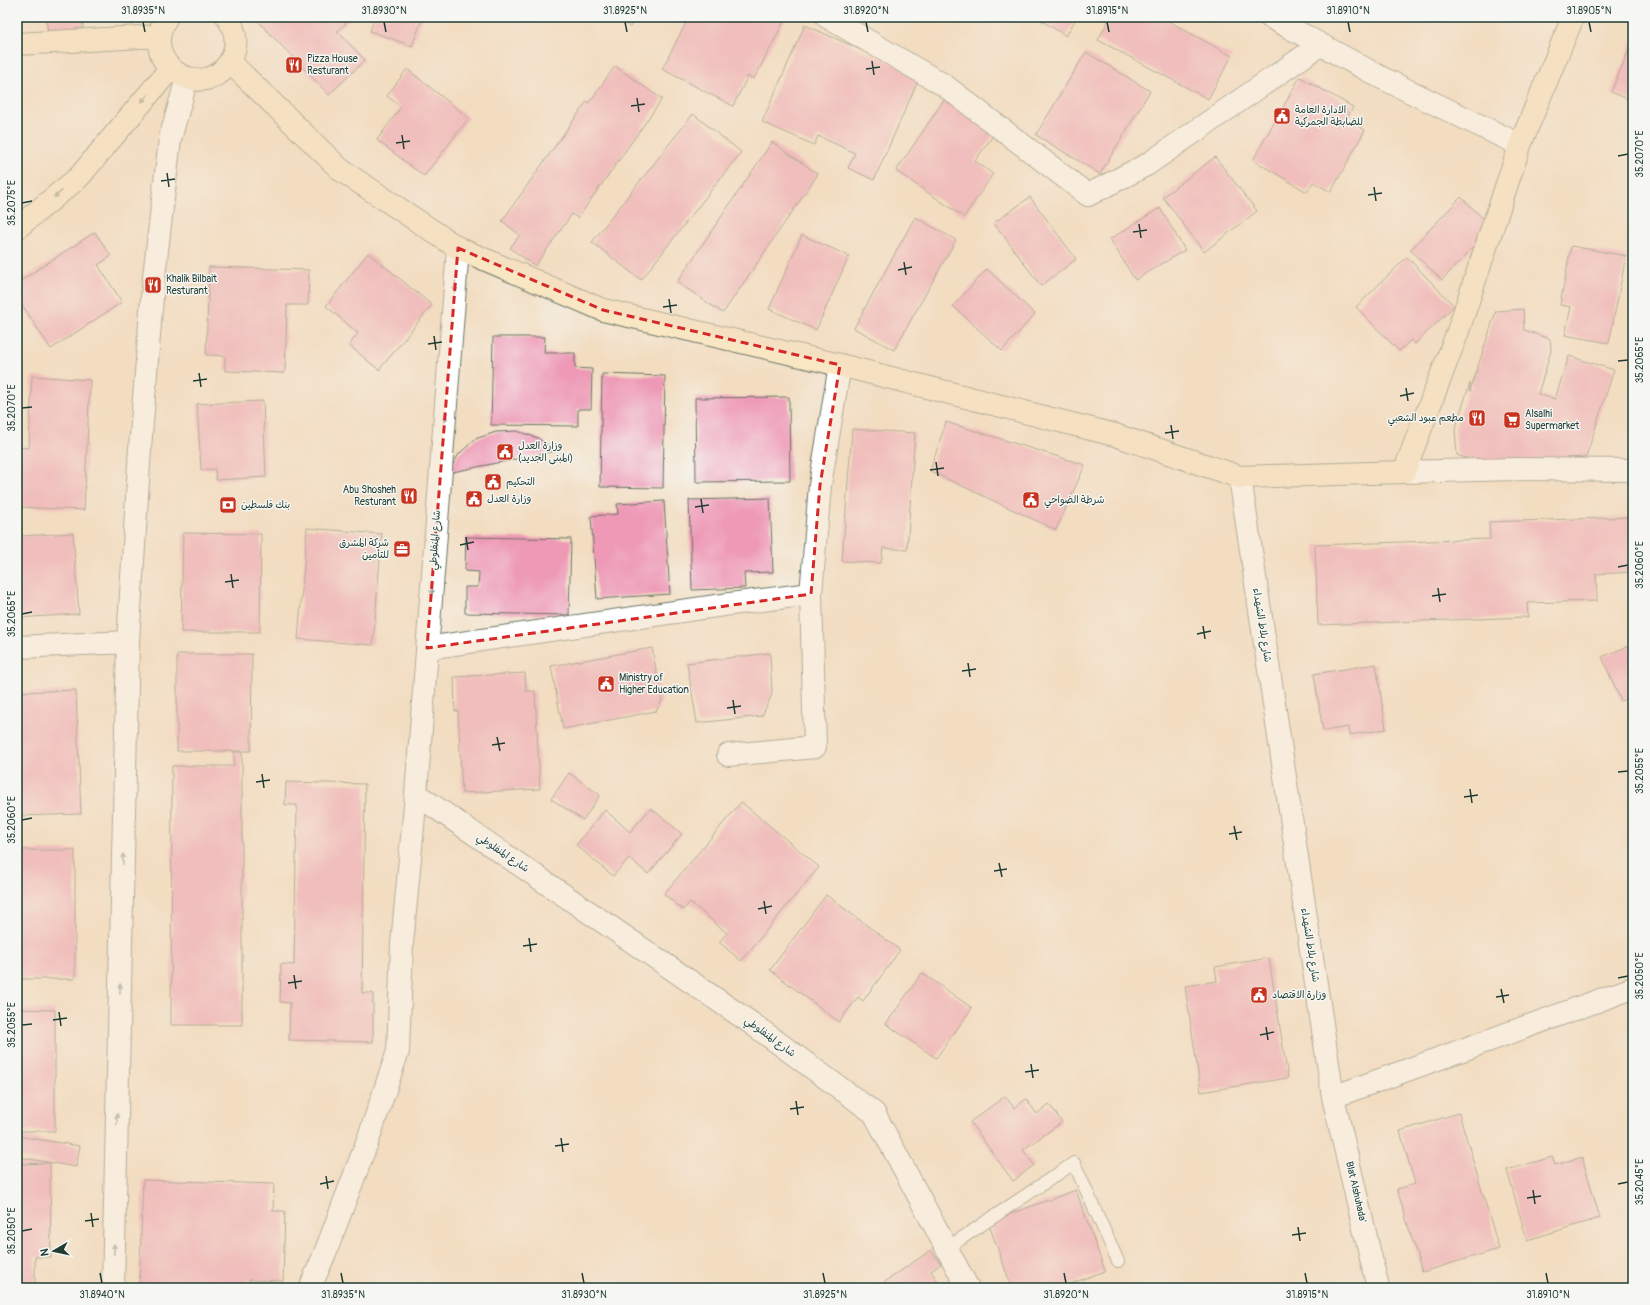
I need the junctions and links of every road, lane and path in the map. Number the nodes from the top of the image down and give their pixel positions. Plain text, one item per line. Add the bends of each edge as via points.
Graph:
1 (227, 17) edge
2 (827, 17) edge
3 (1270, 17) edge
4 (1573, 17) edge
5 (163, 26) edge
6 (17, 44) edge
7 (1320, 45) junction
8 (230, 62) junction
9 (179, 74) junction
10 (1520, 145) junction
11 (17, 228) edge
12 (458, 248) junction
13 (840, 365) junction
14 (1633, 470) edge
15 (1404, 472) junction
16 (1240, 477) junction
17 (811, 594) junction
18 (128, 642) junction
19 (17, 646) edge
20 (427, 648) junction
21 (728, 755) dead end
22 (416, 794) junction
23 (1633, 988) edge
24 (1333, 1097) junction
25 (947, 1248) junction
26 (1118, 1261) dead end
27 (114, 1288) edge
28 (310, 1288) edge
29 (968, 1288) edge
30 (1378, 1288) edge

1 - 8 street via 236,36
2 - 7 street via 944,86 1088,195 1148,164
3 - 7 street
4 - 10 street
5 - 6 street
5 - 9 street via 159,48 163,59
7 - 10 street
8 - 9 street via 222,71 200,80
8 - 12 street via 341,170
9 -> 11 street via 79,177
9 - 18 street via 154,285 140,448
10 - 15 street via 1457,334
12 - 13 street via 603,310
12 -> 20 street, شارع المنفلوطي
13 - 16 street via 1115,435
13 - 17 street via 820,485
14 - 15 street via 1514,469
15 - 16 street
16 - 24 street, شارع بلاط الشهداء
17 - 20 street
17 - 21 street via 815,747
18 - 19 street
27 -> 18 street
20 - 22 street, شارع المنفلوطي
22 - 25 street, شارع المنفلوطي via 751,1023 874,1113
22 - 28 street via 402,944 398,1051 368,1140
23 - 24 street
24 - 30 street, Blat Alshuhada'
25 - 26 lane via 1074,1163
25 - 29 street, شارع المنفلوطي

